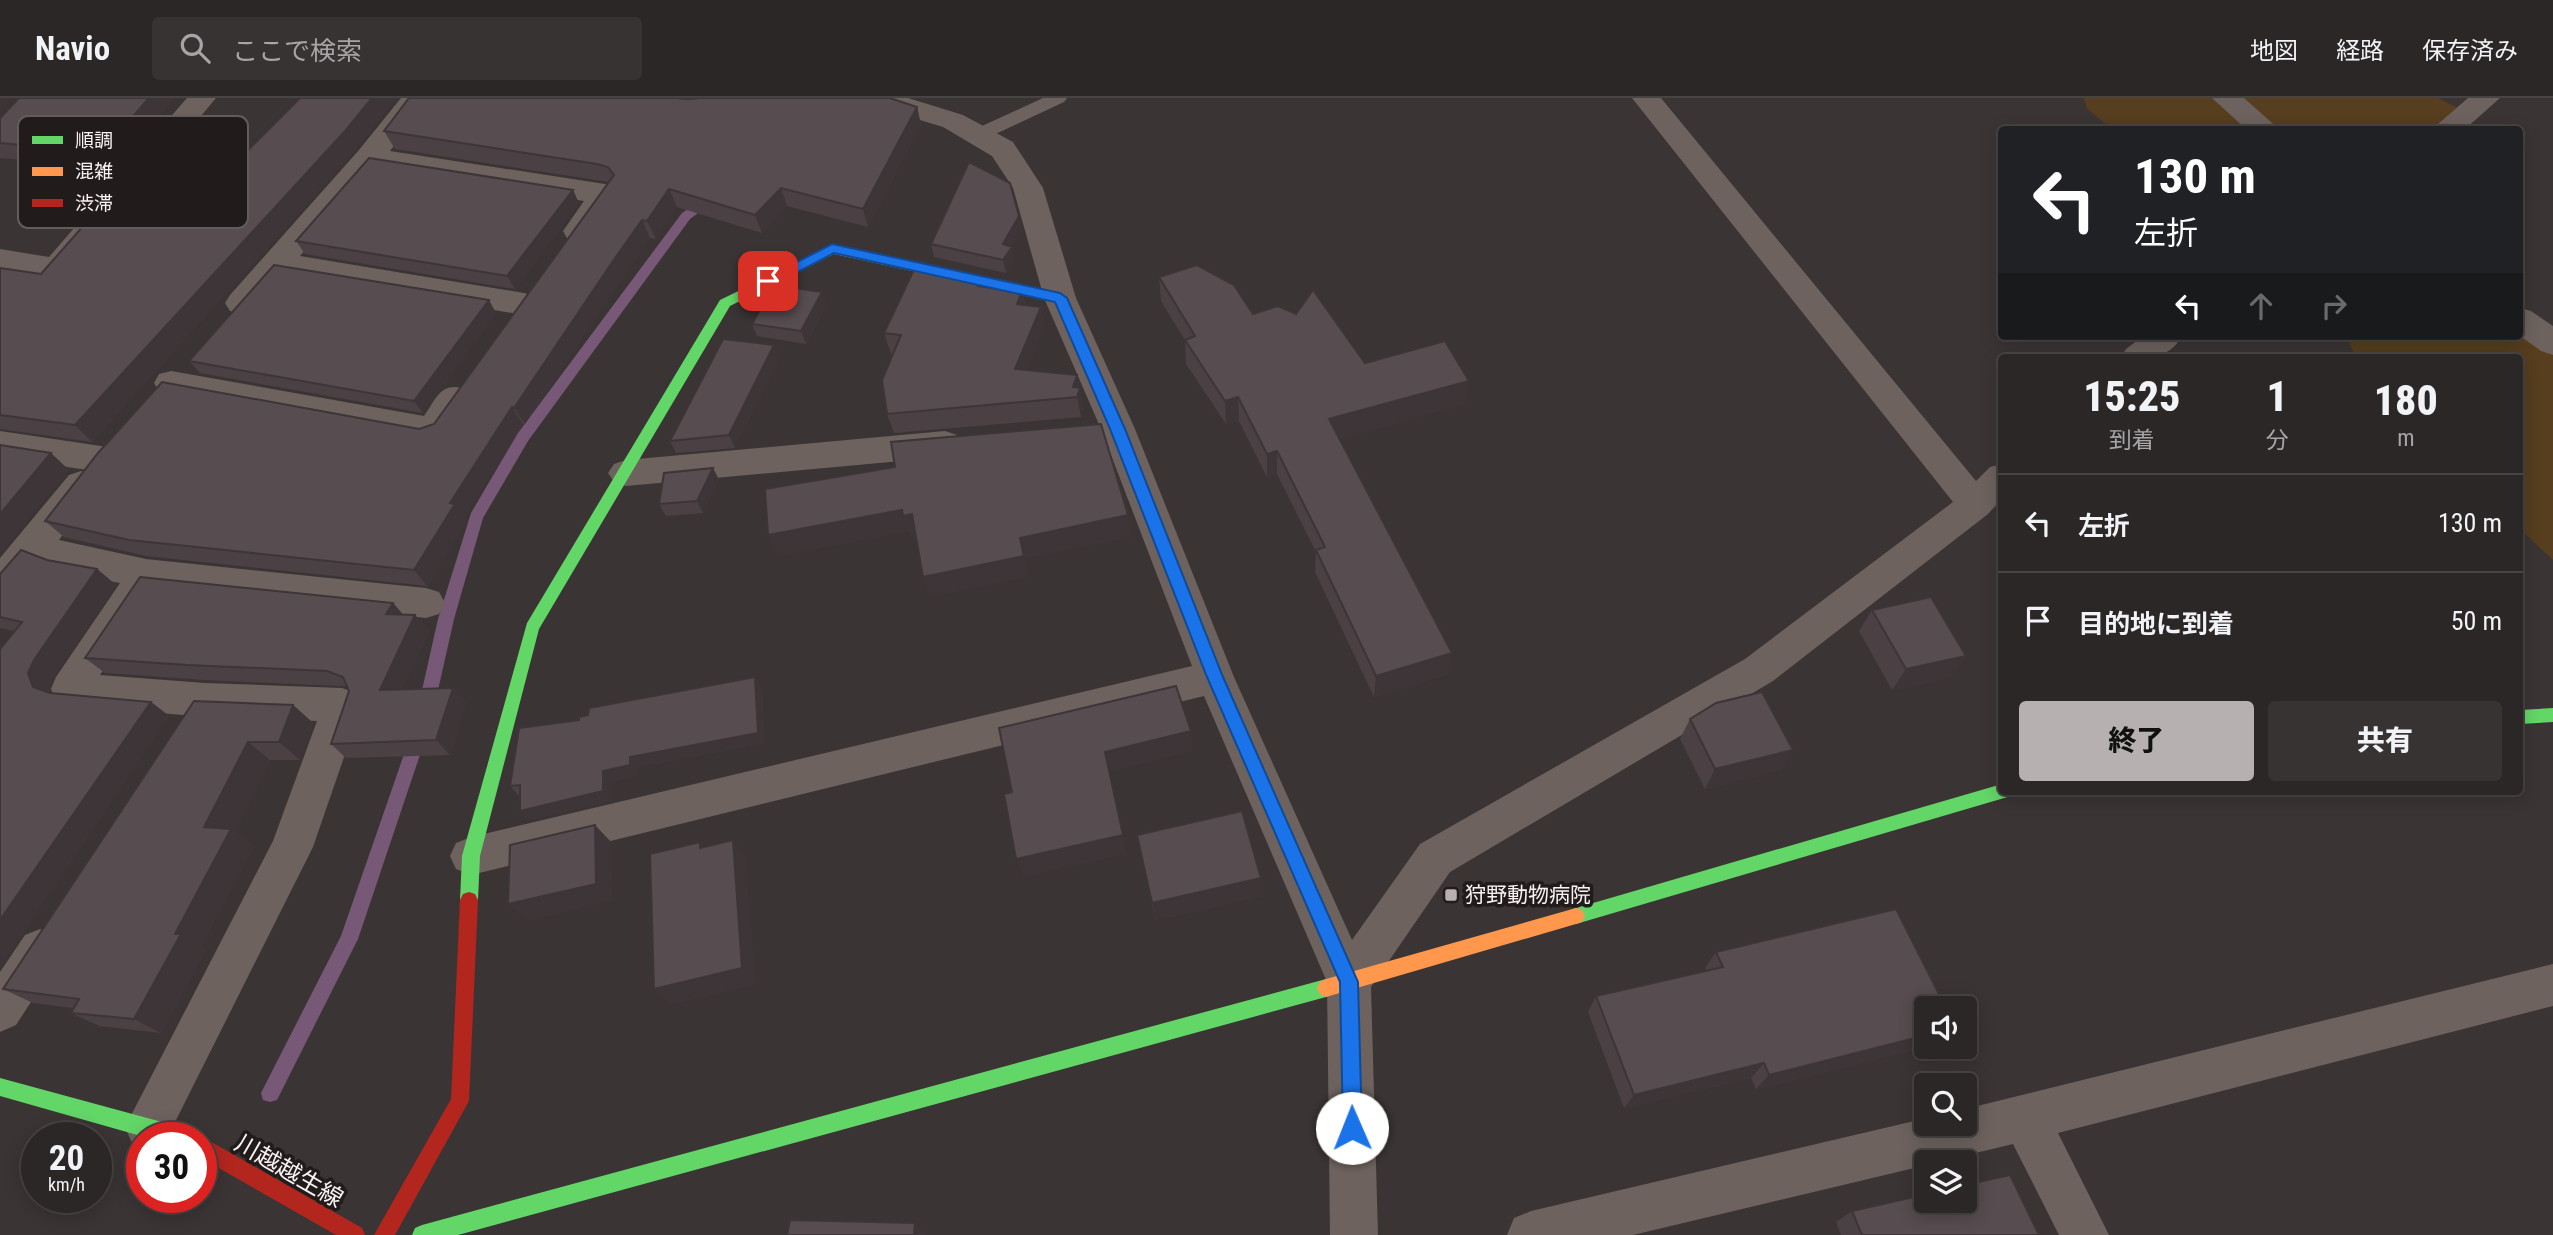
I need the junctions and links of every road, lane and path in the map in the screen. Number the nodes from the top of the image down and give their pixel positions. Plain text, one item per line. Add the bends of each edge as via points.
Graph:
1 (202, 98) edge
2 (416, 98) edge
3 (877, 98) edge
4 (1058, 98) edge
5 (1646, 98) edge
6 (2226, 98) edge
7 (2486, 98) edge
8 (187, 116) edge
9 (2261, 126) edge
10 (2450, 126) edge
11 (978, 135) junction
12 (369, 157) junction
13 (91, 228) edge
14 (0, 260) edge
15 (276, 263) junction
16 (541, 282) junction
17 (1060, 298) junction
18 (2523, 321) edge
19 (224, 323) edge
20 (501, 335) edge
21 (2161, 340) edge
22 (2553, 343) edge
23 (197, 353) edge
24 (2142, 354) edge
25 (470, 377) edge
26 (981, 441) edge
27 (0, 444) edge
28 (626, 473) junction
29 (1989, 490) edge
30 (34, 545) junction
31 (146, 574) junction
32 (0, 583) edge
33 (426, 603) dead end
34 (1215, 677) junction
35 (205, 700) junction
36 (2553, 715) edge
37 (2523, 717) edge
38 (182, 734) edge
39 (1998, 793) edge
40 (471, 856) junction
41 (61, 918) edge
42 (1349, 982) junction
43 (2553, 985) edge
44 (0, 1010) edge
45 (0, 1087) edge
46 (2025, 1118) junction
47 (129, 1122) edge
48 (170, 1122) edge
49 (217, 1156) edge
50 (355, 1235) edge
51 (384, 1235) edge
52 (422, 1235) edge
53 (1354, 1235) edge
54 (1531, 1235) edge
55 (2085, 1235) edge

1 - 8 street
2 - 12 street
3 - 11 street via 953,121
4 - 11 lane
5 - 29 street
6 - 9 street
7 - 10 street
11 - 17 street via 1003,149 1028,188
12 - 15 street
12 - 16 street via 605,194
13 - 14 street via 56,269
15 - 16 street
15 - 19 street
16 - 20 street
17 - 28 street via 832,248 725,303
17 - 34 street via 1104,430
18 - 22 street
21 - 24 street
23 - 25 street via 162,392 432,430
26 - 28 street
27 - 30 street via 110,449
28 - 40 street via 532,628
29 - 42 street via 1759,670 1435,859
30 - 31 street via 67,558
30 - 32 street
31 - 33 street
31 - 35 street via 70,689
34 - 40 street
34 - 42 street
35 - 38 street
35 - 48 street via 342,705 292,847
36 - 37 street
39 - 42 street
40 - 51 street via 460,1101
41 - 44 street
42 - 52 street
42 - 53 street
43 - 46 street
45 - 47 street
46 - 54 street
46 - 55 street
49 - 50 street, 川越越生線

